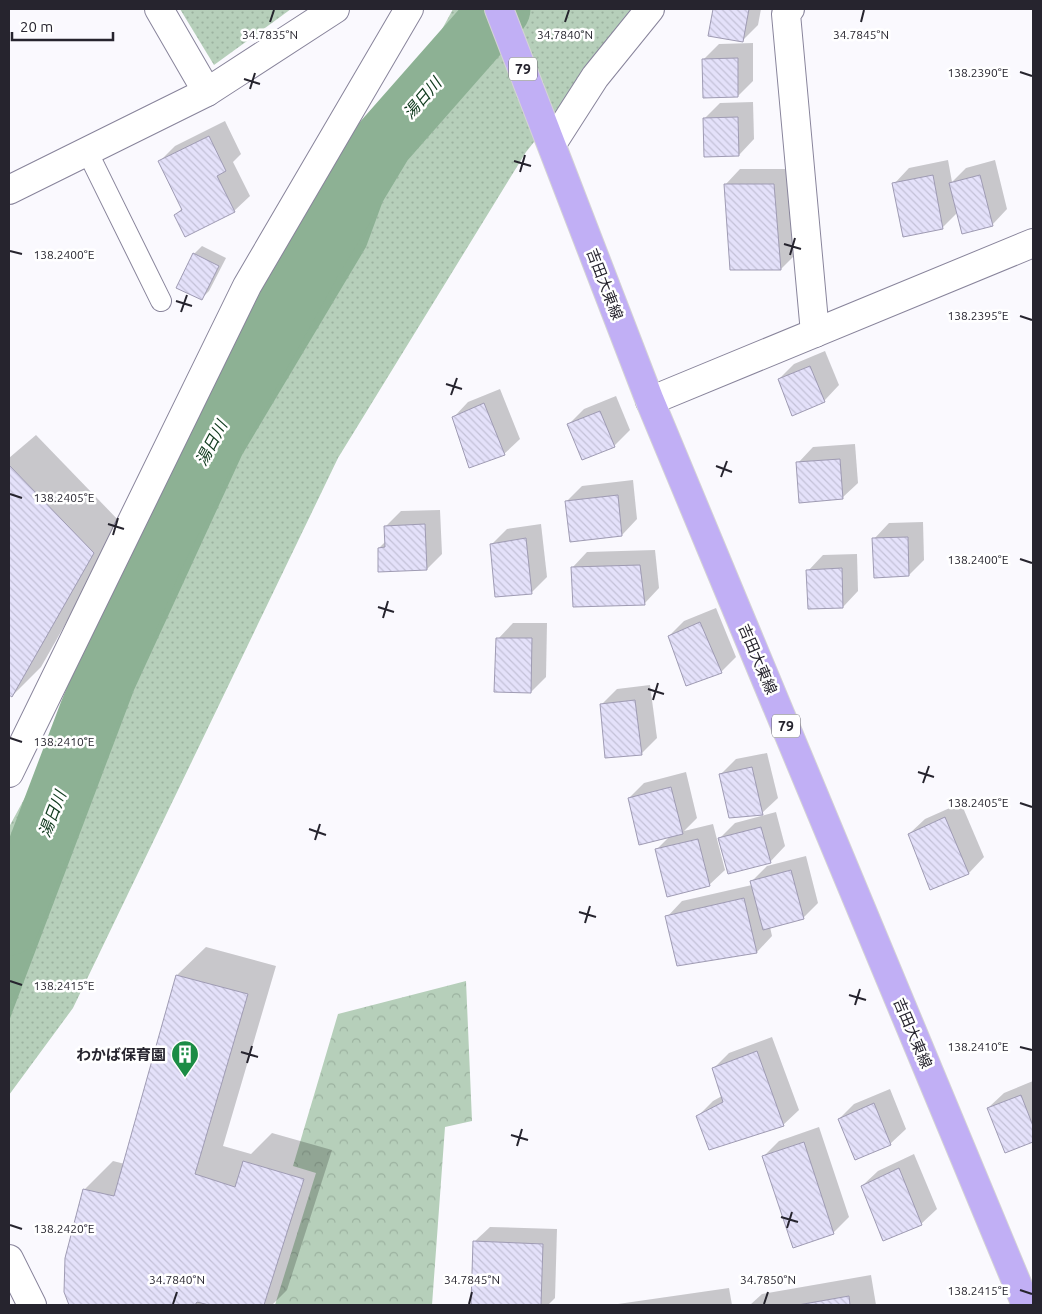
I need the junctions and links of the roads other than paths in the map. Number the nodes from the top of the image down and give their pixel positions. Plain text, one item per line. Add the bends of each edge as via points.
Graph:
1 (159, 9) edge
2 (335, 9) edge
3 (409, 9) edge
4 (499, 9) edge
5 (650, 9) edge
6 (790, 9) edge
7 (207, 92) junction
8 (549, 136) junction
9 (87, 151) junction
10 (9, 190) edge
11 (1033, 243) edge
12 (161, 301) dead end
13 (815, 333) junction
14 (650, 401) junction
15 (11, 764) edge
16 (9, 1258) edge
17 (32, 1305) edge
18 (1026, 1305) edge

1 - 7 street
2 - 7 street
3 - 15 street via 247,286
4 - 8 main road, 吉田大東線 / 79
5 - 8 street
6 - 13 street via 786,14
7 - 9 street
8 - 14 main road, 吉田大東線 / 79
9 - 10 street
9 - 12 lane
11 - 13 street
13 - 14 street
14 - 18 main road, 吉田大東線 / 79
16 - 17 street

